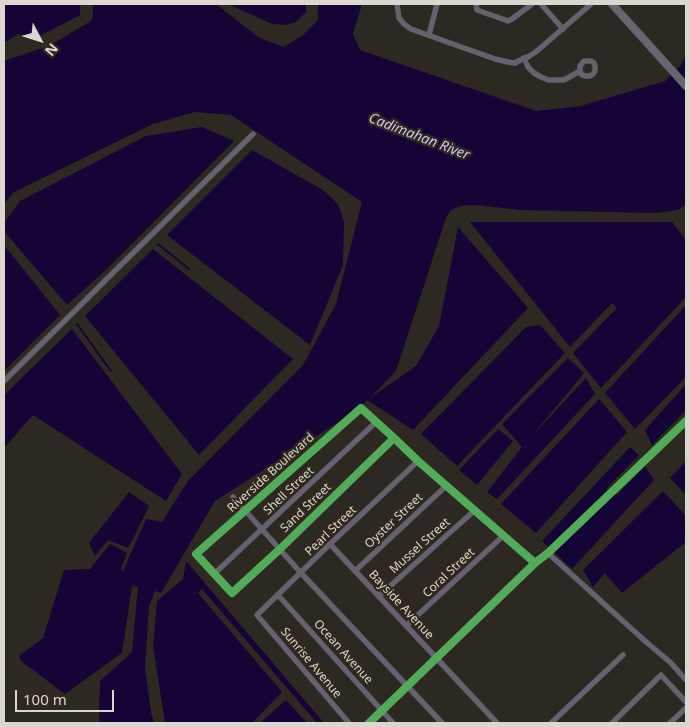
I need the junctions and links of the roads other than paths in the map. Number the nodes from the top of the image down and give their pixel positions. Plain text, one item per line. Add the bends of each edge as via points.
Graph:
1 (397, 4) edge
2 (437, 4) edge
3 (476, 4) edge
4 (532, 4) edge
5 (542, 4) edge
6 (591, 4) edge
7 (612, 4) edge
8 (563, 29) junction
9 (429, 35) junction
10 (524, 58) junction
11 (580, 71) dead end
12 (686, 86) edge
13 (253, 134) dead end
14 (4, 381) edge
15 (686, 421) edge
16 (376, 422) junction
17 (394, 438) junction
18 (418, 461) junction
19 (447, 485) junction
20 (233, 497) dead end
21 (475, 510) junction
22 (246, 511) junction
23 (262, 530) junction
24 (504, 536) junction
25 (330, 544) junction
26 (280, 550) junction
27 (548, 553) junction
28 (535, 563) junction
29 (356, 571) junction
30 (301, 573) junction
31 (214, 574) junction
32 (278, 595) junction
33 (379, 596) junction
34 (258, 616) joint
35 (406, 626) junction
36 (623, 655) dead end
37 (437, 658) junction
38 (686, 680) edge
39 (408, 687) junction
40 (686, 702) edge
41 (686, 708) edge
42 (382, 711) junction
43 (349, 723) edge
44 (369, 723) edge
45 (393, 723) edge
46 (442, 723) edge
47 (497, 723) edge
48 (551, 723) edge
49 (612, 723) edge
50 (670, 723) edge

1 - 9 street via 399,18 404,24
2 - 9 street
3 - 4 street via 477,10 508,21
5 - 8 street
6 - 8 street
7 - 12 main road
8 - 10 street
9 - 10 street via 508,62
10 - 11 street via 534,73 548,80 564,80
13 - 14 street
15 - 27 street
16 - 17 street
16 - 22 street, Riverside Boulevard via 361,408
16 - 23 street, Shell Street
17 - 18 street
17 - 26 street, Sand Street
18 - 19 street
18 - 25 street, Pearl Street
19 - 21 street
19 - 29 street, Oyster Street
20 - 22 street
21 - 24 street
21 - 33 street, Mussel Street
22 - 23 street
22 - 31 street, Riverside Boulevard via 196,554
23 - 26 street
23 - 31 street, Shell Street
24 - 28 street
24 - 35 street, Coral Street
25 - 29 street, Bayside Avenue
25 - 30 street, Pearl Street
26 - 30 street
26 - 31 street, Sand Street via 232,593
27 - 28 street
27 - 38 street
28 - 37 street
29 - 33 street, Bayside Avenue
30 - 32 street, Pearl Street
30 - 39 street
32 - 34 street, Pearl Street
32 - 42 street, Ocean Avenue
33 - 35 street, Bayside Avenue
34 - 43 street, Sunrise Avenue
35 - 37 street, Bayside Avenue
36 - 48 street
37 - 39 street
37 - 47 street, Bayside Avenue
39 - 42 street
39 - 46 street
40 - 49 street via 662,675
41 - 50 street
42 - 44 street
42 - 45 street, Ocean Avenue

